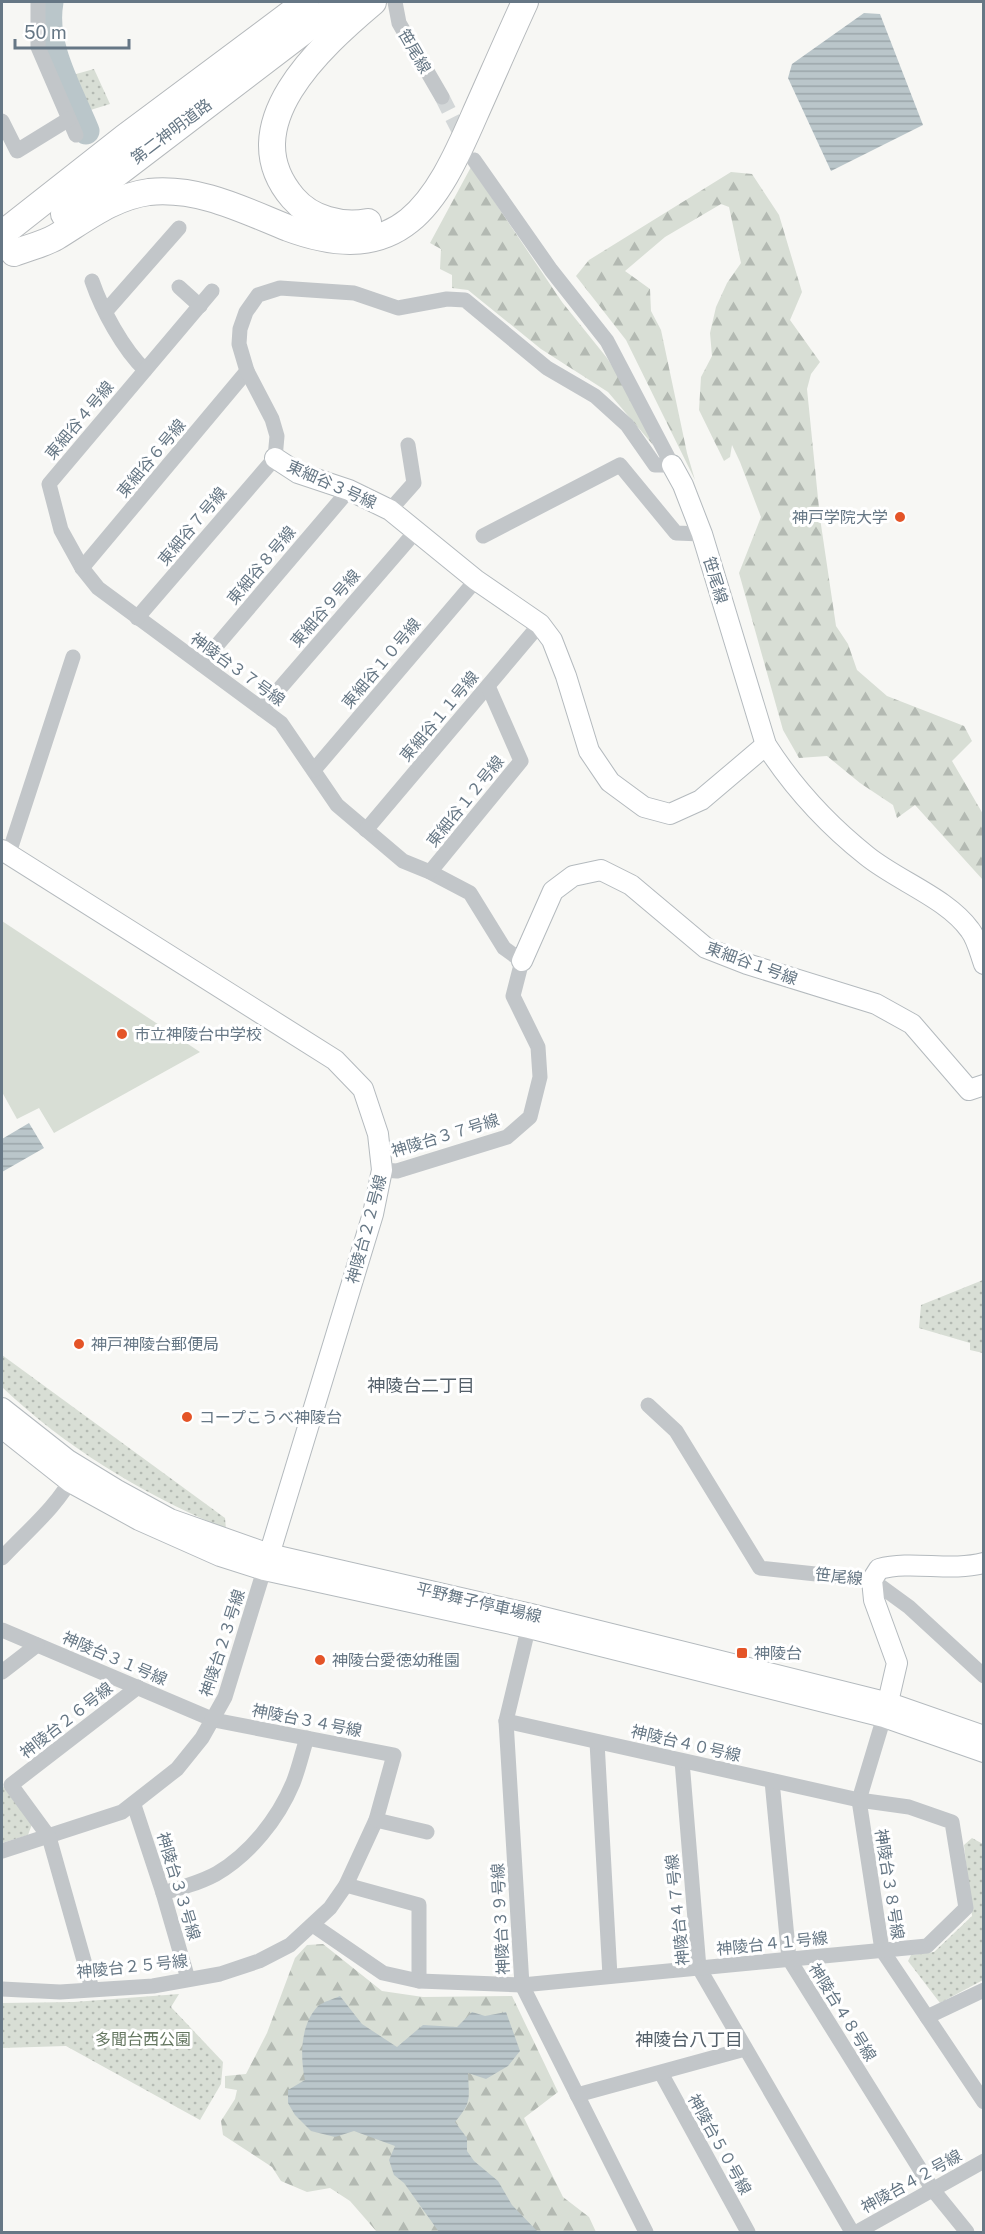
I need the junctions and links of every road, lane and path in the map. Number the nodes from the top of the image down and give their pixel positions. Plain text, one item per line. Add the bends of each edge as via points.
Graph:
1 (38, 2) edge
2 (293, 2) edge
3 (306, 2) edge
4 (342, 2) edge
5 (373, 2) edge
6 (396, 2) edge
7 (510, 2) edge
8 (525, 2) edge
9 (442, 97) tunnel mouth
10 (69, 119) junction
11 (2, 121) edge
12 (76, 135) dead end
13 (124, 138) junction
14 (474, 160) dead end
15 (179, 228) dead end
16 (6, 250) edge
17 (92, 281) dead end
18 (179, 287) dead end
19 (212, 291) dead end
20 (200, 306) junction
21 (106, 311) junction
22 (145, 370) junction
23 (247, 371) junction
24 (408, 445) dead end
25 (274, 458) junction
26 (672, 465) junction
27 (349, 490) junction
28 (390, 510) junction
29 (416, 531) junction
30 (702, 534) junction
31 (483, 536) dead end
32 (82, 568) junction
33 (476, 580) junction
34 (98, 588) joint
35 (137, 618) junction
36 (540, 624) junction
37 (73, 657) dead end
38 (201, 664) junction
39 (488, 686) junction
40 (262, 709) junction
41 (766, 745) junction
42 (314, 770) junction
43 (366, 830) junction
44 (5, 851) edge
45 (430, 872) junction
46 (522, 961) junction
47 (984, 964) edge
48 (984, 1085) edge
49 (382, 1170) junction
50 (648, 1406) dead end
51 (2, 1408) edge
52 (2, 1428) edge
53 (74, 1474) junction
54 (2, 1558) edge
55 (266, 1562) junction
56 (984, 1563) edge
57 (872, 1580) junction
58 (530, 1621) junction
59 (2, 1630) edge
60 (37, 1645) junction
61 (2, 1672) edge
62 (984, 1676) edge
63 (138, 1688) junction
64 (886, 1710) junction
65 (214, 1720) junction
66 (506, 1721) junction
67 (984, 1736) edge
68 (307, 1738) junction
69 (597, 1742) junction
70 (984, 1752) edge
71 (394, 1755) joint
72 (682, 1761) junction
73 (772, 1781) junction
74 (859, 1800) junction
75 (134, 1805) junction
76 (376, 1820) junction
77 (427, 1832) dead end
78 (49, 1837) junction
79 (2, 1851) edge
80 (346, 1885) junction
81 (163, 1893) junction
82 (313, 1924) junction
83 (882, 1950) junction
84 (789, 1959) junction
85 (699, 1968) junction
86 (610, 1976) junction
87 (189, 1979) junction
88 (419, 1981) junction
89 (522, 1985) junction
90 (2, 1989) edge
91 (93, 1989) junction
92 (984, 1990) edge
93 (927, 2018) junction
94 (745, 2049) junction
95 (661, 2073) junction
96 (577, 2095) junction
97 (984, 2102) edge
98 (984, 2161) edge
99 (933, 2190) junction
100 (645, 2232) edge
101 (748, 2232) edge
102 (852, 2232) edge
103 (857, 2232) edge
104 (967, 2232) edge

1 - 10 street via 38,47
2 - 13 highway
3 - 13 highway, 第二神明道路
4 - 16 highway, 第二神明道路
5 - 7 highway via 336,33 302,71 284,101 274,133 275,164 286,190 310,213 342,223 358,224 390,215 417,194 446,147
6 - 9 street, 笹尾線 via 399,23
8 - 16 highway via 450,170 427,205 397,229 362,240 327,239 208,197 168,191 114,201 54,238
10 - 11 street via 17,151
10 - 12 street
13 - 16 highway, 第二神明道路
14 - 26 street, 笹尾線 via 551,270 607,340
15 - 21 street
17 - 21 street
18 - 20 street
19 - 20 street, 東細谷４号線
20 - 22 street, 東細谷４号線
21 - 22 street via 133,359
22 - 32 street, 東細谷４号線 via 49,484 61,530
23 - 25 street, 東細谷３号線 via 272,419 277,436
23 - 26 street, 東細谷３号線 via 239,344 240,329 258,295 280,288 354,293 398,308 447,299 465,300 546,368 595,396 627,425 655,465
23 - 32 street, 東細谷６号線
24 - 28 street via 414,483
25 - 27 street, 東細谷３号線 via 298,473
25 - 35 street, 東細谷７号線
26 - 30 street, 笹尾線
27 - 28 street, 東細谷３号線
27 - 38 street, 東細谷８号線
28 - 29 street, 東細谷３号線
29 - 33 street, 東細谷３号線
29 - 40 street, 東細谷９号線
30 - 31 street via 676,533 620,465
30 - 41 street, 笹尾線
32 - 34 street, 東細谷４号線
33 - 36 street, 東細谷３号線
33 - 42 street, 東細谷１０号線
34 - 35 street, 神陵台３７号線
35 - 38 street, 神陵台３７号線
36 - 39 street, 東細谷１１号線
36 - 41 street, 東細谷３号線 via 552,640 590,751 610,782 644,807 670,814 701,800
37 - 44 street
38 - 40 street, 神陵台３７号線
39 - 43 street, 東細谷１１号線
39 - 45 street, 東細谷１２号線 via 521,761
40 - 42 street, 神陵台３７号線 via 281,723
41 - 47 street, 笹尾線 via 785,775 866,856 951,909 971,931
42 - 43 street, 神陵台３７号線 via 337,805
43 - 45 street, 神陵台３７号線 via 403,861
44 - 49 street, 神陵台２２号線 via 335,1060 363,1089 378,1134
45 - 46 street, 神陵台３７号線 via 470,893 504,948
46 - 48 street, 東細谷１号線 via 553,891 573,876 601,870 632,885 706,948 876,1004 912,1024 969,1090
46 - 49 street, 神陵台３７号線 via 513,996 538,1047 540,1077 530,1117 507,1137 396,1171
49 - 55 street, 神陵台２２号線 via 373,1214
50 - 57 street, 笹尾線 via 676,1431 760,1568
51 - 53 street, 平野舞子停車場線
52 - 53 street, 平野舞子停車場線
53 - 54 street via 43,1515
53 - 55 street, 平野舞子停車場線 via 159,1529 220,1556
55 - 58 street, 平野舞子停車場線
55 - 65 street, 神陵台２３号線 via 225,1697
56 - 57 street, 笹尾線 via 894,1565 879,1569
57 - 62 street via 909,1607
57 - 64 street via 874,1600 897,1663
58 - 64 street, 平野舞子停車場線
58 - 66 street, 神陵台３９号線
59 - 60 street, 神陵台３１号線
60 - 61 street
60 - 63 street, 神陵台３１号線
63 - 65 street, 神陵台３１号線
63 - 78 street, 神陵台２６号線 via 11,1785
64 - 67 street, 平野舞子停車場線
64 - 70 street, 平野舞子停車場線
64 - 74 street, 神陵台３８号線
65 - 68 street, 神陵台３４号線
65 - 75 street, 神陵台２３号線 via 177,1769
66 - 69 street, 神陵台４０号線
66 - 89 street, 神陵台３９号線
68 - 71 street, 神陵台３４号線
68 - 81 street via 293,1783 273,1821 247,1850 217,1873
69 - 72 street, 神陵台４０号線
69 - 86 street
71 - 76 street, 神陵台２５号線
72 - 73 street, 神陵台４０号線
72 - 85 street, 神陵台４７号線
73 - 74 street, 神陵台４０号線
73 - 84 street, 神陵台４８号線
74 - 83 street, 神陵台３８号線
74 - 83 street, 神陵台４１号線 via 909,1807 952,1822 966,1908 927,1946
75 - 78 street, 神陵台２３号線
75 - 81 street, 神陵台３３号線
76 - 77 street
76 - 80 street, 神陵台２５号線
78 - 79 street, 神陵台２３号線
78 - 91 street
80 - 82 street, 神陵台２５号線
80 - 88 street via 419,1905
81 - 87 street, 神陵台３３号線
82 - 87 street, 神陵台２５号線 via 290,1945 260,1961
82 - 88 street, 神陵台４１号線 via 383,1973
83 - 84 street, 神陵台４１号線
83 - 93 street, 神陵台３８号線
84 - 85 street, 神陵台４１号線
84 - 99 street, 神陵台４８号線
85 - 86 street, 神陵台４１号線
85 - 94 street, 神陵台４７号線
86 - 89 street, 神陵台４１号線
87 - 91 street, 神陵台２５号線 via 153,1986
88 - 89 street, 神陵台４１号線
89 - 96 street, 神陵台３９号線
90 - 91 street, 神陵台２５号線
92 - 93 street
93 - 97 street, 神陵台３８号線
94 - 95 street
94 - 102 street, 神陵台４７号線
95 - 96 street
95 - 101 street, 神陵台５０号線
96 - 100 street, 神陵台３９号線
98 - 99 street, 神陵台４２号線
99 - 103 street, 神陵台４２号線
99 - 104 street, 神陵台４８号線

